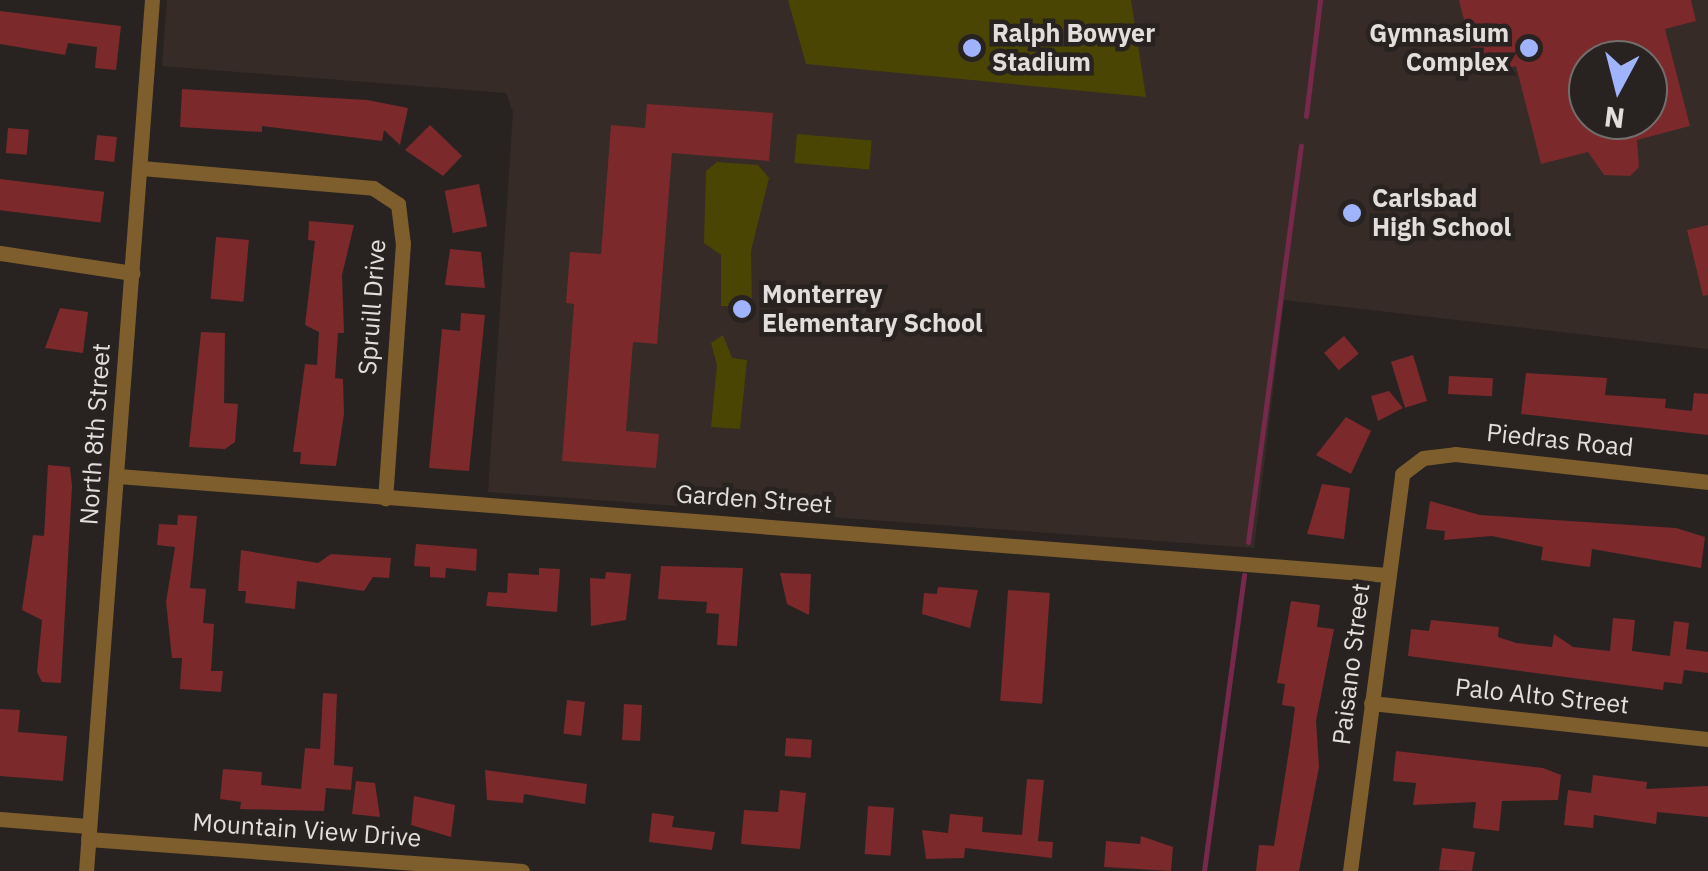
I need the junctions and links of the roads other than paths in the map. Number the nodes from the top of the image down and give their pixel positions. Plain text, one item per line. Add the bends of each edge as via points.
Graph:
1 (152, 0) edge
2 (141, 168) junction
3 (0, 252) edge
4 (132, 273) junction
5 (1409, 467) joint
6 (118, 476) junction
7 (1708, 482) edge
8 (385, 498) junction
9 (1387, 575) junction
10 (1371, 703) junction
11 (1708, 740) edge
12 (0, 819) edge
13 (88, 833) junction
14 (86, 871) edge
15 (522, 871) edge
16 (1350, 871) edge

1 - 2 street, North 8th Street
2 - 4 street, North 8th Street
2 - 8 street, Spruill Drive via 374,188 398,204 403,243
3 - 4 street
4 - 6 street, North 8th Street
5 - 7 street, Piedras Road via 1455,454
5 - 9 street, Paisano Street via 1397,485
6 - 8 street, Garden Street
6 - 13 street, North 8th Street
8 - 9 street, Garden Street via 1261,559
9 - 10 street, Paisano Street
10 - 11 street, Palo Alto Street
10 - 16 street, Paisano Street
12 - 13 street, Mountain View Drive
13 - 14 street, North 8th Street
13 - 15 street, Mountain View Drive

